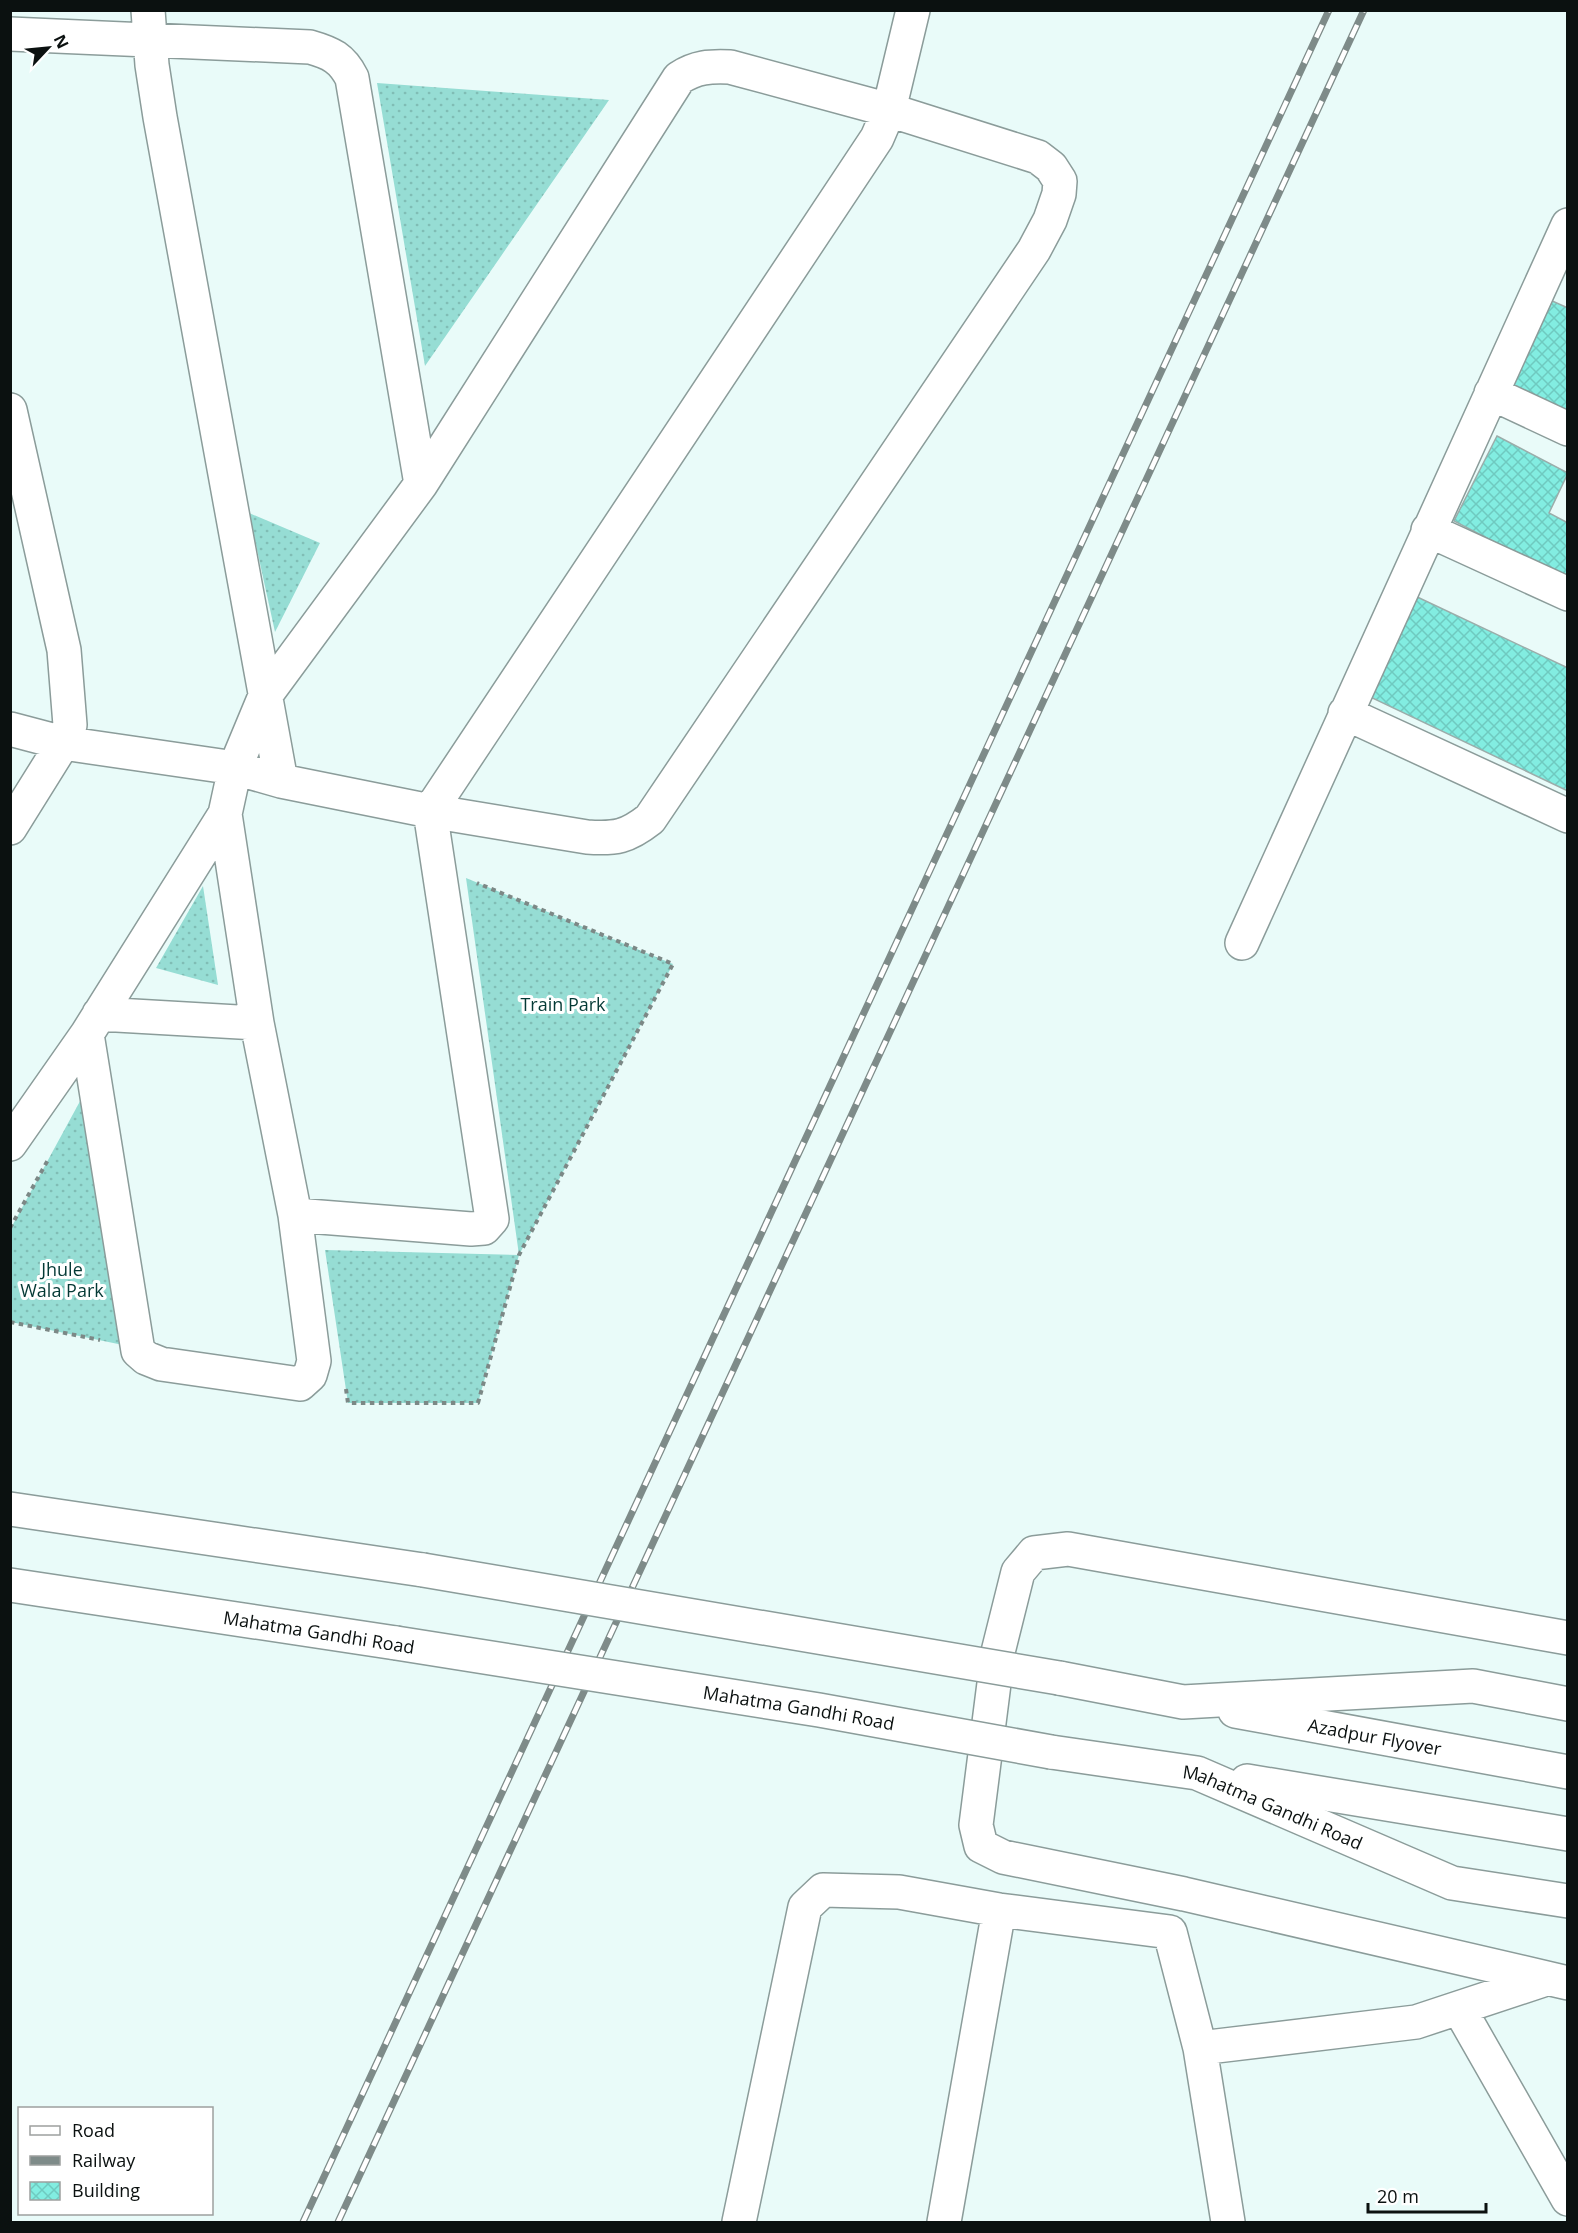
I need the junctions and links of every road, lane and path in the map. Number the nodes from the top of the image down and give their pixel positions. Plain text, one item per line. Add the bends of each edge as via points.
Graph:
1 (913, 10) edge
2 (149, 25) edge
3 (10, 34) edge
4 (889, 110) junction
5 (1563, 246) edge
6 (1491, 393) junction
7 (10, 410) edge
8 (1568, 429) edge
9 (421, 484) junction
10 (1428, 530) junction
11 (1568, 594) edge
12 (265, 696) junction
13 (1345, 713) junction
14 (10, 729) edge
15 (63, 743) junction
16 (235, 768) junction
17 (281, 782) junction
18 (430, 811) junction
19 (225, 814) junction
20 (1568, 816) edge
21 (10, 828) edge
22 (466, 878) dead end
23 (1242, 943) dead end
24 (257, 1023) junction
25 (93, 1024) junction
26 (10, 1144) edge
27 (295, 1215) junction
28 (517, 1243) dead end
29 (508, 1255) dead end
30 (519, 1255) junction
31 (344, 1379) dead end
32 (10, 1509) edge
33 (10, 1585) edge
34 (1568, 1638) edge
35 (1183, 1702) junction
36 (1568, 1704) edge
37 (1568, 1772) edge
38 (1197, 1773) junction
39 (1568, 1834) edge
40 (1568, 1901) edge
41 (999, 1910) junction
42 (1557, 1981) edge
43 (1459, 2008) junction
44 (1200, 2048) junction
45 (1568, 2199) edge
46 (738, 2223) edge
47 (944, 2223) edge
48 (1228, 2223) edge

1 - 4 street
2 - 3 street
2 - 9 street via 310,47 330,52 345,64 352,78
2 - 12 street via 160,117
4 - 9 street via 730,67 693,69 679,78
4 - 18 street via 867,153
4 - 18 street via 1038,157 1051,167 1060,181 1059,194 1034,250 650,819 625,836 610,838
5 - 6 street
6 - 8 street
6 - 10 street
7 - 15 street via 64,650 70,724
9 - 12 street
10 - 11 street
10 - 13 street
12 - 16 street
12 - 17 street
13 - 20 street
13 - 23 street
14 - 15 street
15 - 16 street
15 - 21 street
16 - 17 street
16 - 19 street
17 - 18 street
18 - 27 street via 492,1219 484,1228 471,1229
19 - 24 street
19 - 25 street
22 - 30 path via 673,964
24 - 25 street
24 - 27 street
25 - 26 street
25 - 27 street via 138,1351 161,1364 300,1384 310,1375 314,1361
28 - 30 path
29 - 30 path
30 - 31 path via 478,1403 348,1402
32 - 35 street, bridge via 423,1570
33 - 38 street, Mahatma Gandhi Road, bridge via 819,1710 1051,1752
34 - 42 street via 1068,1549 1034,1553 1018,1572 998,1652 976,1824 981,1846 1002,1857 1184,1894
35 - 36 street via 1473,1686
35 - 37 street, Azadpur Flyover
38 - 39 street
38 - 40 street, Mahatma Gandhi Road via 1452,1883
41 - 44 street via 1170,1932
41 - 46 street via 899,1892 823,1890 804,1907
41 - 47 street
42 - 43 street
43 - 44 street via 1416,2022
43 - 45 street
44 - 48 street

